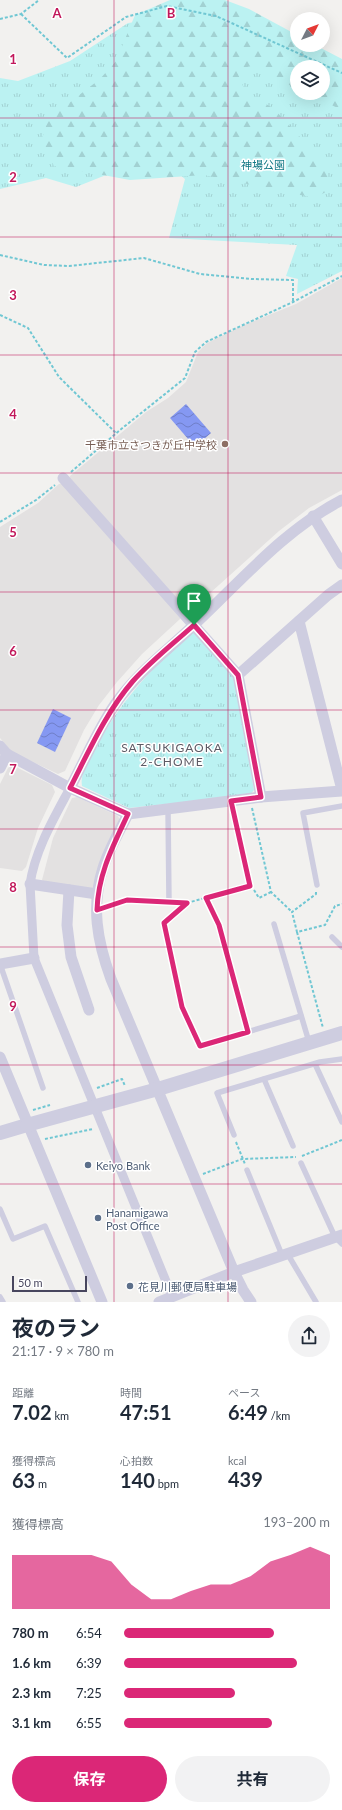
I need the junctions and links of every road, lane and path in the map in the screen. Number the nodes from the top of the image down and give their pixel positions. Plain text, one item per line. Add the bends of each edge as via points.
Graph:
1 (39, 0) edge
2 (21, 14) junction
3 (0, 19) edge
4 (342, 73) edge
5 (0, 255) edge
6 (342, 276) edge
7 (293, 302) junction
8 (0, 316) edge
9 (117, 433) junction
10 (63, 478) junction
11 (342, 500) edge
12 (313, 516) junction
13 (0, 522) edge
14 (342, 564) edge
15 (342, 585) edge
16 (299, 621) junction
17 (194, 625) junction
18 (238, 675) junction
19 (3, 750) edge
20 (0, 768) edge
21 (70, 788) junction
22 (342, 791) edge
23 (255, 798) junction
24 (231, 801) junction
25 (342, 806) edge
26 (168, 809) junction
27 (128, 814) junction
28 (30, 884) junction
29 (317, 885) joint
30 (250, 886) junction
31 (69, 890) junction
32 (271, 892) junction
33 (97, 894) junction
34 (206, 898) junction
35 (169, 902) junction
36 (187, 903) junction
37 (342, 904) edge
38 (97, 910) junction
39 (292, 912) junction
40 (164, 923) joint
41 (274, 924) dead end
42 (219, 925) joint
43 (297, 932) junction
44 (332, 937) dead end
45 (342, 947) edge
46 (34, 958) junction
47 (0, 964) edge
48 (90, 1010) dead end
49 (301, 1016) junction
50 (248, 1032) junction
51 (342, 1033) edge
52 (326, 1038) junction
53 (309, 1043) junction
54 (0, 1057) edge
55 (342, 1059) edge
56 (315, 1064) junction
57 (264, 1079) junction
58 (43, 1088) dead end
59 (158, 1089) junction
60 (89, 1091) junction
61 (128, 1097) junction
62 (342, 1122) edge
63 (27, 1125) junction
64 (103, 1126) junction
65 (0, 1133) edge
66 (234, 1135) joint
67 (342, 1140) edge
68 (34, 1142) junction
69 (294, 1146) joint
70 (298, 1157) junction
71 (242, 1159) junction
72 (302, 1163) dead end
73 (247, 1170) joint
74 (195, 1178) junction
75 (0, 1209) edge
76 (340, 1239) edge
77 (285, 1254) junction
78 (234, 1272) junction
79 (0, 1298) edge
80 (174, 1299) edge
81 (3, 1302) edge
82 (78, 1302) edge
83 (102, 1302) edge
84 (159, 1302) edge
85 (251, 1302) edge
86 (316, 1302) edge

1 - 2 path
2 - 3 path
2 - 4 path via 67,58 126,17 167,6 216,16
5 - 7 path via 44,266 70,266 144,258 200,274 293,280
6 - 7 path
7 - 9 path via 206,342 195,352 185,378
8 - 9 path via 28,328 59,377
9 - 10 path
10 - 13 path via 36,500
10 - 17 street
11 - 12 street
12 - 14 street
12 - 17 street via 272,549
15 - 16 street
16 - 18 street
16 - 22 street
17 - 18 street
17 - 21 street via 133,681 102,726
18 - 23 street
19 - 20 street
19 - 21 street
21 - 27 street
21 - 28 street via 46,834
22 - 23 street
23 - 24 street
23 - 32 path
24 - 26 street
24 - 30 lane
25 - 29 lane via 303,813
26 - 27 street
26 - 35 lane
27 - 33 street via 104,867
28 - 31 street
28 - 46 street
29 - 39 path via 316,894
30 - 32 path via 259,898
30 - 34 path
31 - 33 street
31 - 48 street via 67,925 71,957
32 - 39 path
33 - 38 street
34 - 36 path
34 - 42 path
35 - 36 path
35 - 38 path via 127,900
36 - 40 path
37 - 43 path via 335,906 325,925
38 - 59 street via 99,942 104,960
39 - 43 path
40 - 50 lane via 182,1007 200,1046
41 - 49 lane
42 - 50 lane
43 - 52 path
44 - 45 lane
46 - 47 street
46 - 60 street
47 - 58 lane
49 - 50 lane
49 - 53 lane
51 - 52 street
52 - 53 street
53 - 59 street
54 - 63 street
55 - 56 lane
56 - 57 lane
56 - 62 lane
57 - 66 lane via 217,1093
57 - 69 lane
59 - 61 street, bridge
59 - 74 street
60 - 61 path via 122,1079
60 - 64 street
61 - 63 street, bridge
63 - 65 street
63 - 68 street
64 - 68 path
64 - 80 street
66 - 71 path
67 - 70 path
68 - 83 street
69 - 70 path
70 - 71 path
71 - 73 path
71 - 74 path
72 - 76 lane
73 - 77 lane
74 - 78 street
75 - 82 lane via 13,1239 45,1226
76 - 77 street
77 - 78 street
77 - 86 lane
78 - 80 street
78 - 85 street
79 - 81 lane
80 - 84 street

